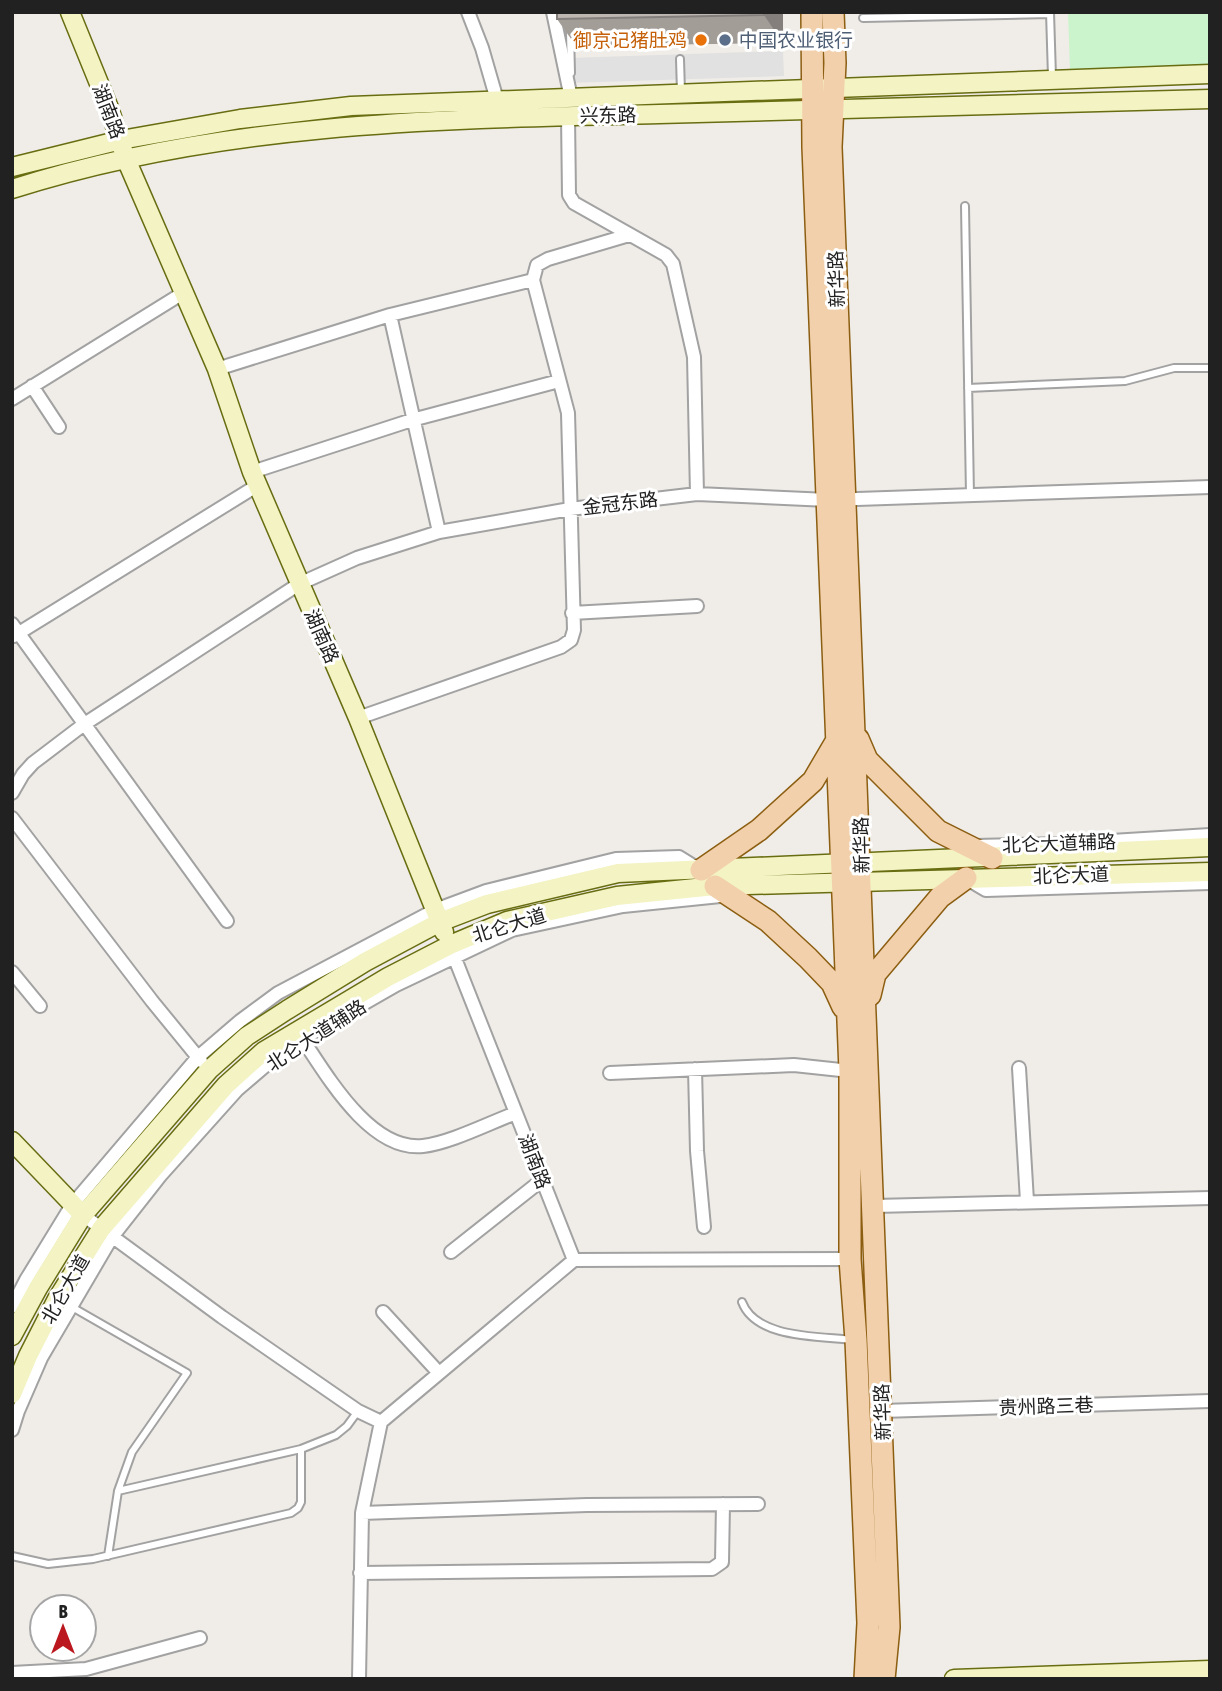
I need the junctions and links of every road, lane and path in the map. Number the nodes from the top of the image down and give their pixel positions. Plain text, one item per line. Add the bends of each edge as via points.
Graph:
1 (70, 12) edge
2 (468, 12) edge
3 (553, 12) edge
4 (812, 12) edge
5 (833, 12) edge
6 (1050, 13) edge
7 (863, 18) dead end
8 (570, 25) edge
9 (680, 58) dead end
10 (1210, 74) edge
11 (1052, 81) junction
12 (681, 94) junction
13 (571, 97) junction
14 (823, 99) junction
15 (1210, 99) edge
16 (497, 100) junction
17 (568, 116) junction
18 (121, 140) junction
19 (126, 159) junction
20 (12, 167) edge
21 (12, 189) edge
22 (965, 206) dead end
23 (629, 235) junction
24 (533, 279) junction
25 (183, 293) junction
26 (390, 315) junction
27 (1210, 368) edge
28 (217, 369) junction
29 (559, 381) junction
30 (32, 386) junction
31 (968, 388) junction
32 (12, 399) edge
33 (412, 420) junction
34 (59, 428) dead end
35 (255, 478) junction
36 (1210, 487) edge
37 (697, 494) junction
38 (970, 495) junction
39 (837, 500) junction
40 (570, 509) junction
41 (439, 532) junction
42 (299, 584) junction
43 (697, 606) dead end
44 (572, 613) junction
45 (14, 632) edge
46 (358, 718) junction
47 (83, 724) junction
48 (846, 736) junction
49 (12, 793) edge
50 (12, 818) edge
51 (1210, 835) edge
52 (968, 846) junction
53 (1210, 847) edge
54 (992, 858) junction
55 (911, 860) junction
56 (852, 872) junction
57 (1210, 872) edge
58 (966, 878) junction
59 (1210, 883) edge
60 (715, 884) junction
61 (438, 916) junction
62 (228, 921) dead end
63 (452, 951) junction
64 (12, 972) edge
65 (40, 1006) dead end
66 (857, 1018) junction
67 (300, 1035) junction
68 (203, 1064) junction
69 (1019, 1068) dead end
70 (695, 1069) junction
71 (850, 1070) junction
72 (610, 1073) dead end
73 (516, 1113) junction
74 (12, 1141) edge
75 (542, 1180) junction
76 (1210, 1198) edge
77 (1027, 1201) junction
78 (875, 1206) junction
79 (77, 1210) junction
80 (704, 1227) dead end
81 (106, 1233) junction
82 (451, 1252) dead end
83 (850, 1259) junction
84 (574, 1260) junction
85 (742, 1302) dead end
86 (63, 1303) junction
87 (12, 1307) edge
88 (383, 1312) dead end
89 (12, 1336) edge
90 (856, 1340) junction
91 (439, 1373) junction
92 (12, 1394) edge
93 (1210, 1401) edge
94 (358, 1411) junction
95 (882, 1411) junction
96 (381, 1422) junction
97 (12, 1430) edge
98 (301, 1450) junction
99 (118, 1491) junction
100 (723, 1504) junction
101 (758, 1504) dead end
102 (362, 1513) junction
103 (12, 1556) edge
104 (108, 1556) junction
105 (360, 1573) junction
106 (200, 1638) dead end
107 (1210, 1670) edge
108 (12, 1673) edge
109 (1145, 1676) edge
110 (359, 1679) edge
111 (865, 1679) edge
112 (884, 1679) edge
113 (954, 1679) edge

1 - 18 main road, 湖南路
2 - 16 street
3 - 13 street
4 - 14 main road, 新华路
5 - 14 main road, 新华路
6 - 7 lane
6 - 11 lane
8 - 13 lane
9 - 12 lane
10 - 11 main road, 兴东路
11 - 14 main road, 兴东路
12 - 13 main road, 兴东路
12 - 14 main road, 兴东路
13 - 16 main road, 兴东路
14 - 15 main road, 兴东路
14 - 17 main road, 兴东路
14 - 39 main road, 新华路 via 831,147
16 - 18 main road, 兴东路 via 351,106
17 - 19 main road, 兴东路 via 353,126 255,136
17 - 23 street via 569,195 584,210
18 - 19 main road, 湖南路
18 - 20 main road, 兴东路
19 - 21 main road, 兴东路
19 - 25 main road, 湖南路
22 - 31 lane
23 - 24 street via 548,259 537,265
23 - 37 street via 666,255 673,264 694,357
24 - 26 street
24 - 29 street
25 - 28 main road, 湖南路
25 - 30 street
26 - 28 street
26 - 33 street
27 - 31 lane via 1174,368 1125,381
28 - 35 main road, 湖南路
29 - 33 street
29 - 40 street via 568,413
30 - 32 street
30 - 34 street
31 - 38 lane
33 - 35 street
33 - 41 street
35 - 42 main road, 湖南路
35 - 45 street
36 - 38 street, 金冠东路
37 - 39 street, 金冠东路
37 - 40 street, 金冠东路
38 - 39 street, 金冠东路
39 - 48 main road, 新华路
40 - 41 street, 金冠东路
40 - 44 street
41 - 42 street, 金冠东路 via 357,558
42 - 46 main road, 湖南路
42 - 47 street, 金冠东路
43 - 44 street
44 - 46 street via 571,640 561,646
45 - 47 street
46 - 61 main road, 湖南路
47 - 49 street, 金冠东路 via 33,763
47 - 62 street
48 - 52 main road via 938,831
48 - 56 main road, 新华路
48 - 60 main road via 813,781 759,830
50 - 68 street
51 - 52 street, 北仑大道辅路
52 - 54 main road
52 - 55 street, 北仑大道辅路
53 - 54 main road, 北仑大道
54 - 55 main road, 北仑大道
55 - 56 main road, 北仑大道
56 - 58 main road, 北仑大道
56 - 60 main road, 北仑大道
56 - 60 main road, 北仑大道 via 792,884
56 - 66 main road, 新华路
57 - 58 main road, 北仑大道
58 - 59 street via 986,890
58 - 66 main road via 940,897 874,974
60 - 61 main road, 北仑大道 via 618,873
60 - 63 main road, 北仑大道 via 617,896 507,921
60 - 66 main road via 768,921 808,958
61 - 63 main road, 湖南路
61 - 68 main road, 北仑大道
63 - 67 main road, 北仑大道
63 - 73 street, 湖南路
64 - 65 street
66 - 71 main road, 新华路
66 - 78 main road, 新华路
67 - 73 street via 363,1119 388,1139 422,1146
67 - 81 main road, 北仑大道 via 264,1051 226,1085
68 - 79 main road, 北仑大道
69 - 77 street
70 - 71 street via 794,1065
70 - 72 street
70 - 80 street
71 - 83 main road, 新华路
73 - 75 street, 湖南路
74 - 79 main road
75 - 82 street
75 - 84 street, 湖南路
76 - 77 street
77 - 78 street
78 - 95 main road, 新华路
79 - 81 street
79 - 87 street
79 - 89 main road, 北仑大道
81 - 86 main road, 北仑大道
81 - 94 street
83 - 84 street
83 - 90 main road, 新华路
84 - 91 street
85 - 90 lane via 759,1323 778,1331
86 - 92 main road, 北仑大道 via 29,1356
86 - 97 street
86 - 99 lane via 187,1373 132,1452
88 - 91 street
90 - 111 main road, 新华路 via 868,1623
91 - 96 street
93 - 95 street, 贵州路三巷
94 - 96 street
94 - 98 lane via 336,1435
95 - 112 main road, 新华路 via 889,1627
96 - 102 street
98 - 99 lane
98 - 104 lane via 301,1502 291,1513
99 - 104 lane
100 - 101 street
100 - 102 street
100 - 105 street via 722,1562 712,1569
102 - 105 street
103 - 104 lane via 48,1564
105 - 110 street
106 - 108 street via 86,1669
107 - 109 main road
109 - 113 main road

